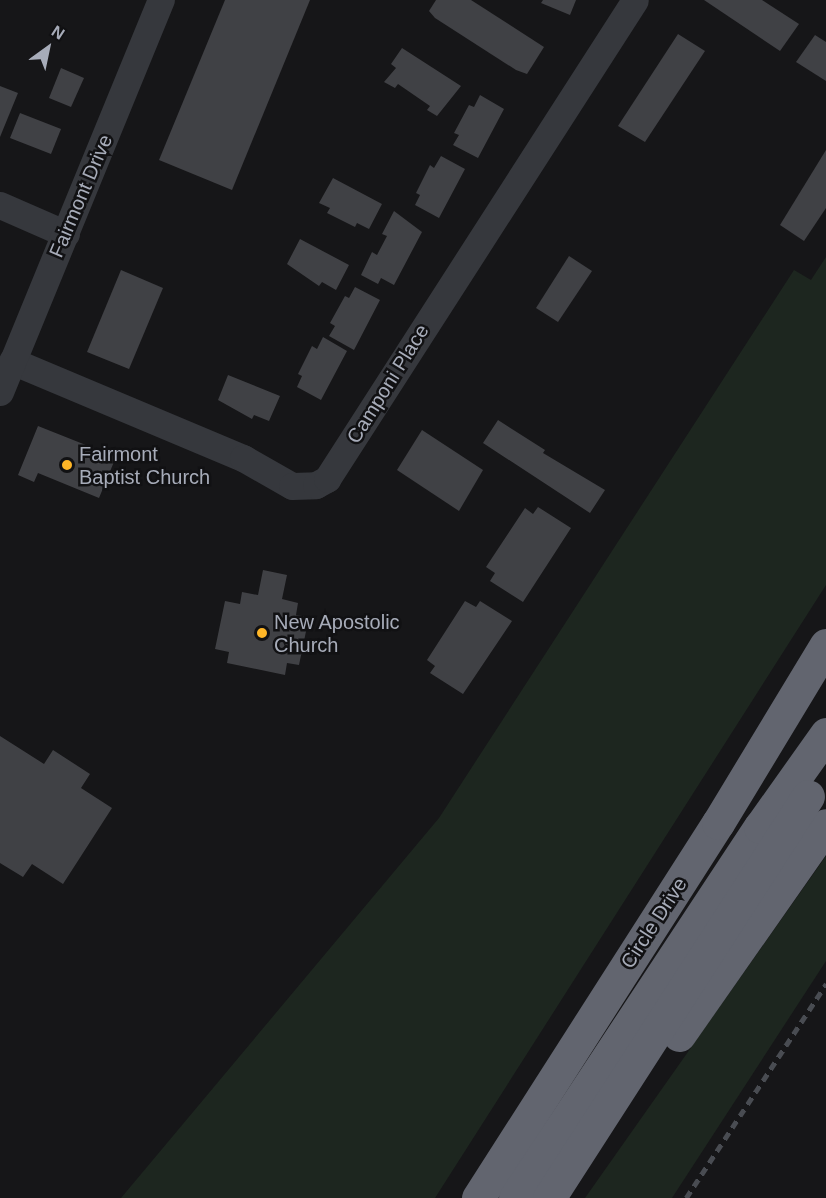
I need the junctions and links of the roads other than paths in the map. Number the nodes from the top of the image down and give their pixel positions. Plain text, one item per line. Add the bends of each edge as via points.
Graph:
1 (161, 0) edge
2 (635, 0) edge
3 (0, 205) edge
4 (66, 234) junction
5 (12, 361) junction
6 (0, 392) edge
7 (826, 645) edge
8 (826, 734) edge
9 (826, 767) edge
10 (826, 825) edge
11 (478, 1198) edge
12 (515, 1198) edge
13 (549, 1198) edge
14 (559, 1198) edge

1 - 4 street, Fairmont Drive
2 - 5 street, Camponi Place via 327,479 316,485 292,486 243,458
3 - 4 street
4 - 5 street, Fairmont Drive
5 - 6 street, Fairmont Drive
7 - 11 highway, Circle Drive via 718,823
8 - 12 highway via 760,827
9 - 13 highway
10 - 14 highway via 618,1122

